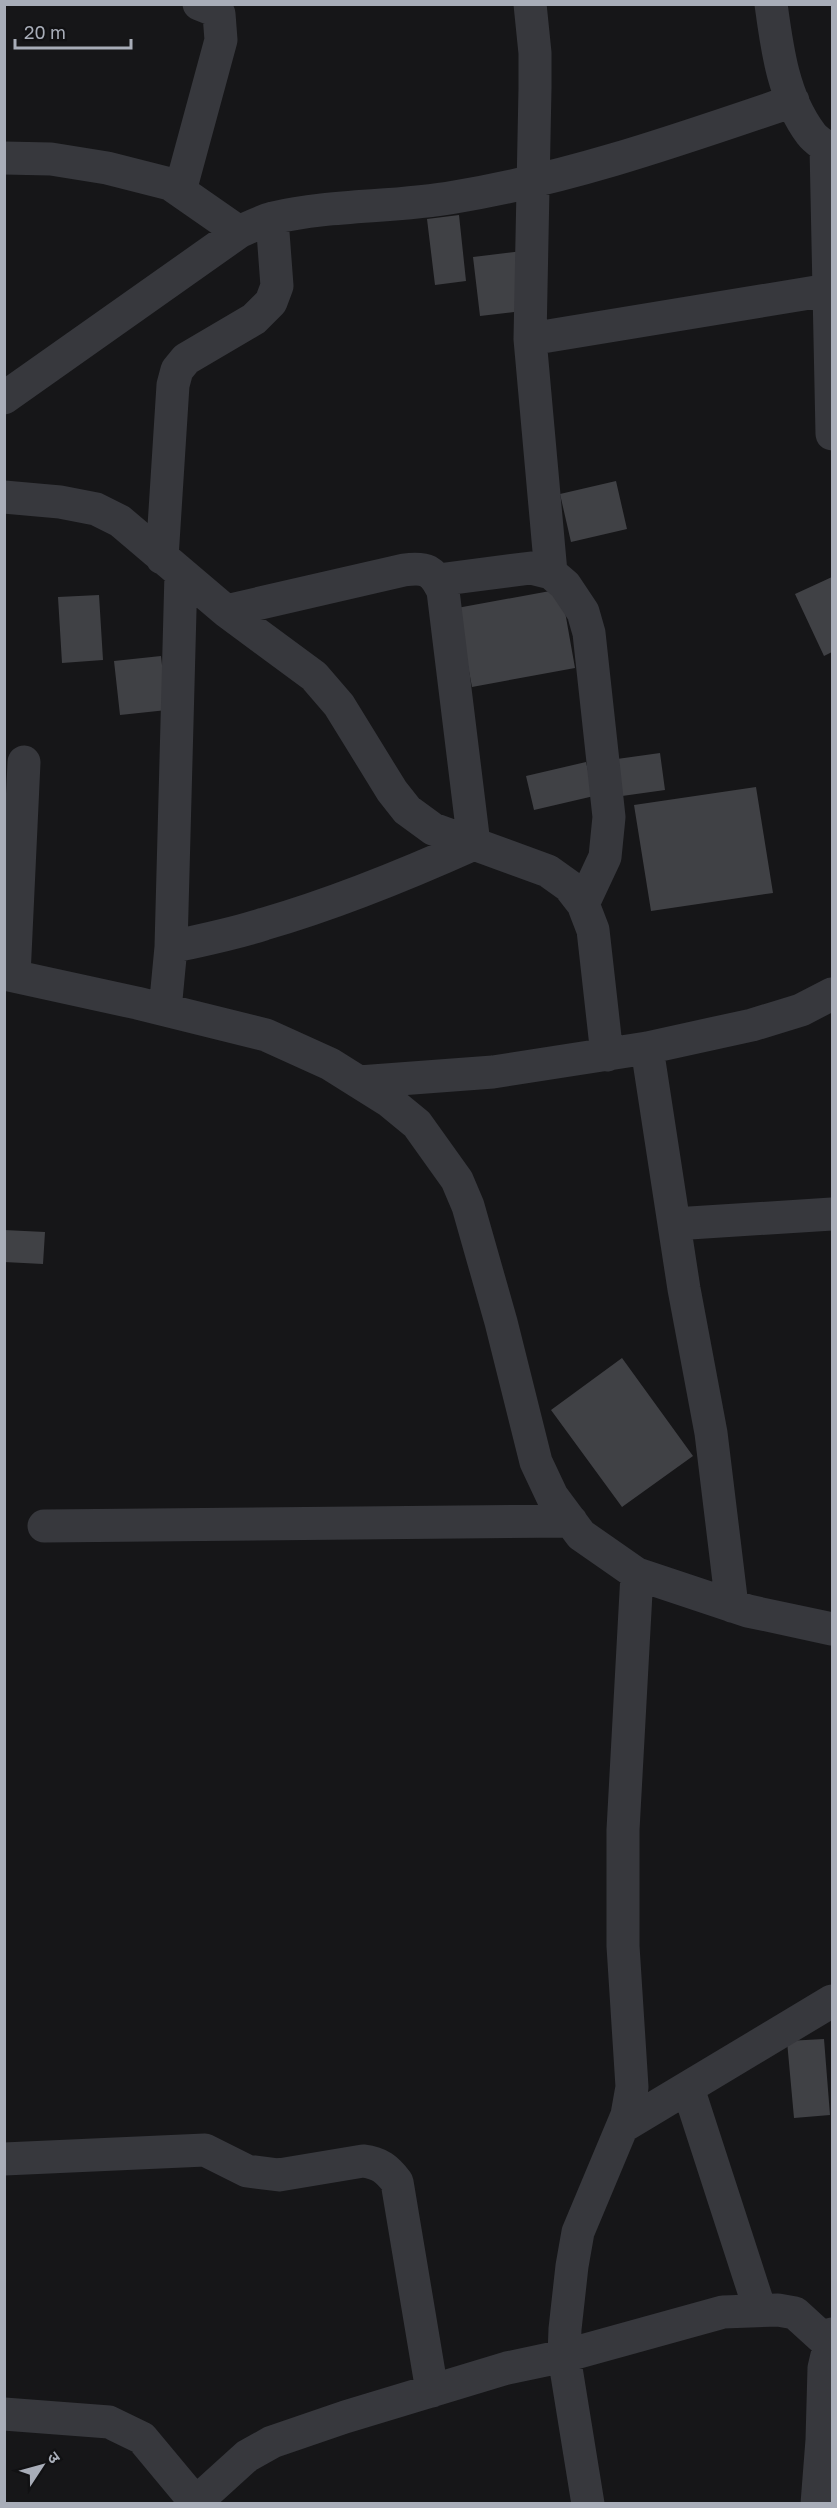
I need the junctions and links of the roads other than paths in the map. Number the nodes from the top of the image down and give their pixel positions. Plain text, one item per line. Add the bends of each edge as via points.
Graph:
1 (199, 4) edge
2 (530, 4) edge
3 (771, 4) edge
4 (793, 101) junction
5 (830, 149) edge
6 (4, 158) edge
7 (534, 182) junction
8 (180, 191) junction
9 (272, 219) junction
10 (239, 232) junction
11 (828, 290) junction
12 (530, 339) junction
13 (4, 398) edge
14 (832, 434) edge
15 (4, 497) edge
16 (171, 566) junction
17 (551, 573) junction
18 (438, 580) junction
19 (226, 611) junction
20 (24, 762) dead end
21 (474, 844) junction
22 (583, 904) junction
23 (171, 947) junction
24 (9, 975) edge
25 (832, 994) edge
26 (165, 1010) junction
27 (647, 1048) junction
28 (607, 1055) junction
29 (359, 1082) junction
30 (832, 1214) edge
31 (674, 1224) junction
32 (571, 1521) junction
33 (44, 1526) dead end
34 (637, 1574) junction
35 (732, 1606) junction
36 (832, 1629) edge
37 (832, 2001) edge
38 (688, 2088) junction
39 (622, 2127) junction
40 (4, 2159) edge
41 (760, 2310) junction
42 (831, 2340) edge
43 (564, 2356) junction
44 (432, 2391) junction
45 (4, 2414) edge
46 (195, 2503) edge
47 (588, 2504) edge
48 (817, 2504) edge

1 - 8 street via 219,14 221,40
2 - 7 street via 535,53
3 - 4 street via 779,60
4 - 5 street via 811,135
4 - 7 street via 658,147
5 - 11 street
6 - 8 street via 51,159 107,168 170,184
7 - 9 street via 452,198
7 - 12 street
8 - 10 street
9 - 10 street
9 - 16 street via 277,286 271,302 254,319 186,359 177,370 173,385
10 - 13 street
11 - 12 street
11 - 14 street
12 - 17 street
15 - 16 street via 96,509 120,521
16 - 19 street
16 - 23 street
17 - 18 street via 531,568
17 - 22 street via 565,585 583,612 590,633 609,817 604,857
18 - 19 street via 421,568 404,570
18 - 21 street via 443,591
19 - 21 street via 314,676 339,705 407,810 433,829
20 - 24 street
21 - 22 street via 548,871 569,886
21 - 23 street via 394,880 320,907
22 - 28 street via 593,930
23 - 26 street
24 - 26 street
25 - 27 street via 801,1010 752,1025
26 - 29 street via 266,1035
27 - 28 street
27 - 31 street
28 - 29 street via 493,1072
29 - 32 street via 417,1124 457,1180 501,1322 536,1462 552,1496
30 - 31 street
31 - 35 street via 711,1433
32 - 33 street
32 - 34 street via 581,1534
34 - 35 street
34 - 39 street via 623,1830 623,1946 632,2087
35 - 36 street
37 - 38 street
38 - 39 street
38 - 41 street
39 - 43 street via 578,2232
40 - 44 street via 205,2150 248,2171 279,2175 375,2162 397,2182
41 - 42 street via 795,2313
41 - 43 street via 723,2312
42 - 48 street via 824,2368
43 - 44 street via 507,2368
43 - 47 street
44 - 46 street via 272,2442 247,2456
45 - 46 street via 109,2422 126,2428 142,2438

